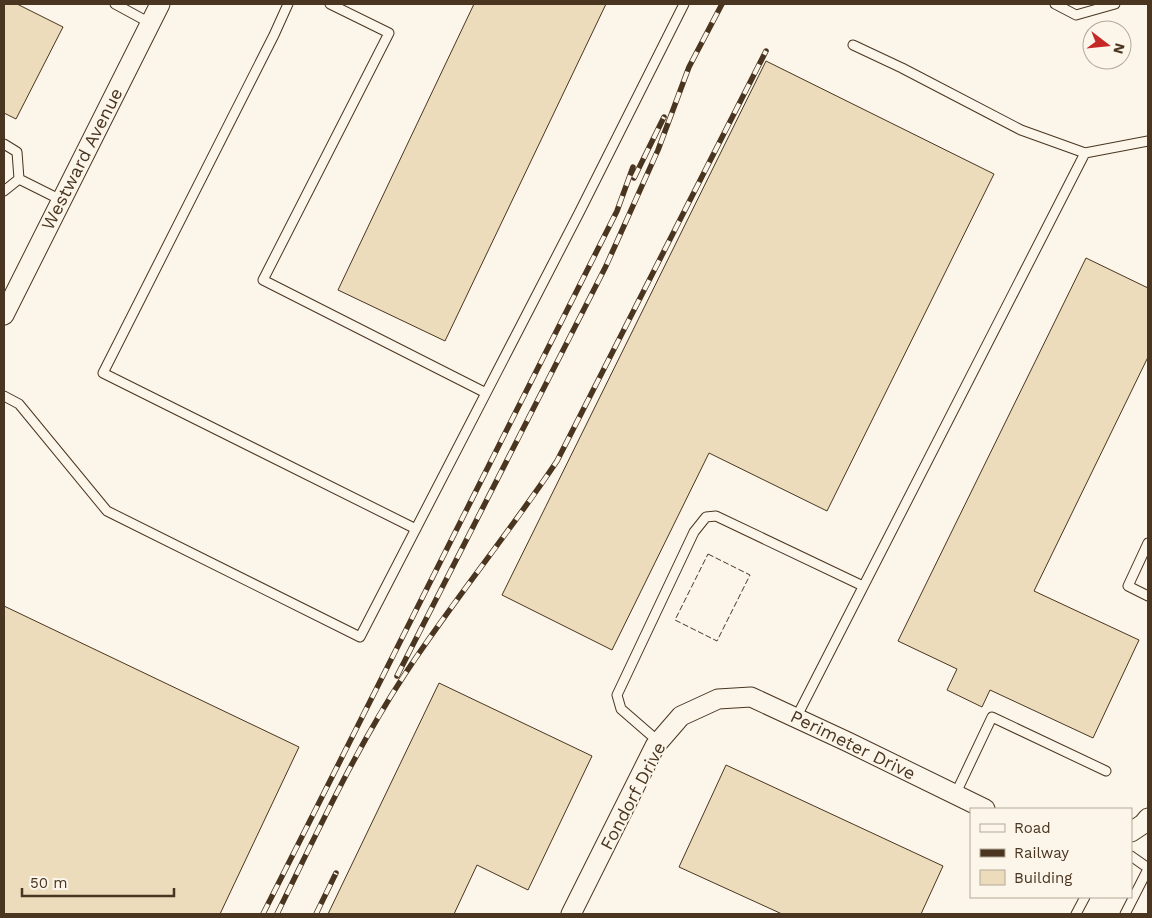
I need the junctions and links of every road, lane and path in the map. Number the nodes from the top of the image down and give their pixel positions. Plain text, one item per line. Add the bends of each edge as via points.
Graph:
1 (115, 4) edge
2 (160, 4) edge
3 (288, 4) edge
4 (330, 4) edge
5 (684, 4) edge
6 (1055, 4) edge
7 (1115, 4) edge
8 (150, 23) junction
9 (853, 45) dead end
10 (1148, 141) edge
11 (4, 144) edge
12 (1085, 153) junction
13 (19, 180) junction
14 (4, 191) edge
15 (61, 200) junction
16 (4, 315) edge
17 (486, 393) junction
18 (4, 396) edge
19 (416, 529) junction
20 (1148, 543) edge
21 (864, 586) junction
22 (1148, 596) edge
23 (718, 699) joint
24 (796, 718) junction
25 (659, 742) junction
26 (1106, 771) dead end
27 (955, 795) junction
28 (983, 808) edge
29 (1148, 818) edge
30 (1132, 831) edge
31 (1132, 857) edge
32 (1148, 869) edge
33 (1084, 898) edge
34 (571, 914) edge
35 (1076, 914) edge
36 (1125, 914) edge

1 - 8 lane
2 - 8 street, Westward Avenue
3 - 19 lane via 103,373
4 - 17 lane via 389,33 263,280
5 - 17 lane
6 - 7 lane via 1076,15
8 - 15 street, Westward Avenue
9 - 12 lane via 1021,130
10 - 12 lane
11 - 13 lane via 17,152
12 - 21 lane
13 - 14 lane
13 - 15 lane
15 - 16 street, Westward Avenue
17 - 19 lane
18 - 19 lane via 19,404 107,510 360,637
20 - 22 lane via 1128,586
21 - 24 lane
21 - 25 lane via 716,516 706,517 694,532 617,695 621,709
23 - 24 street, Perimeter Drive via 751,697
23 - 25 street, Fondorf Drive via 682,716
24 - 27 street, Perimeter Drive
25 - 34 street, Fondorf Drive
26 - 27 lane via 992,716
27 - 28 street, Perimeter Drive
29 - 30 street
31 - 32 lane
32 - 36 lane
33 - 35 lane

